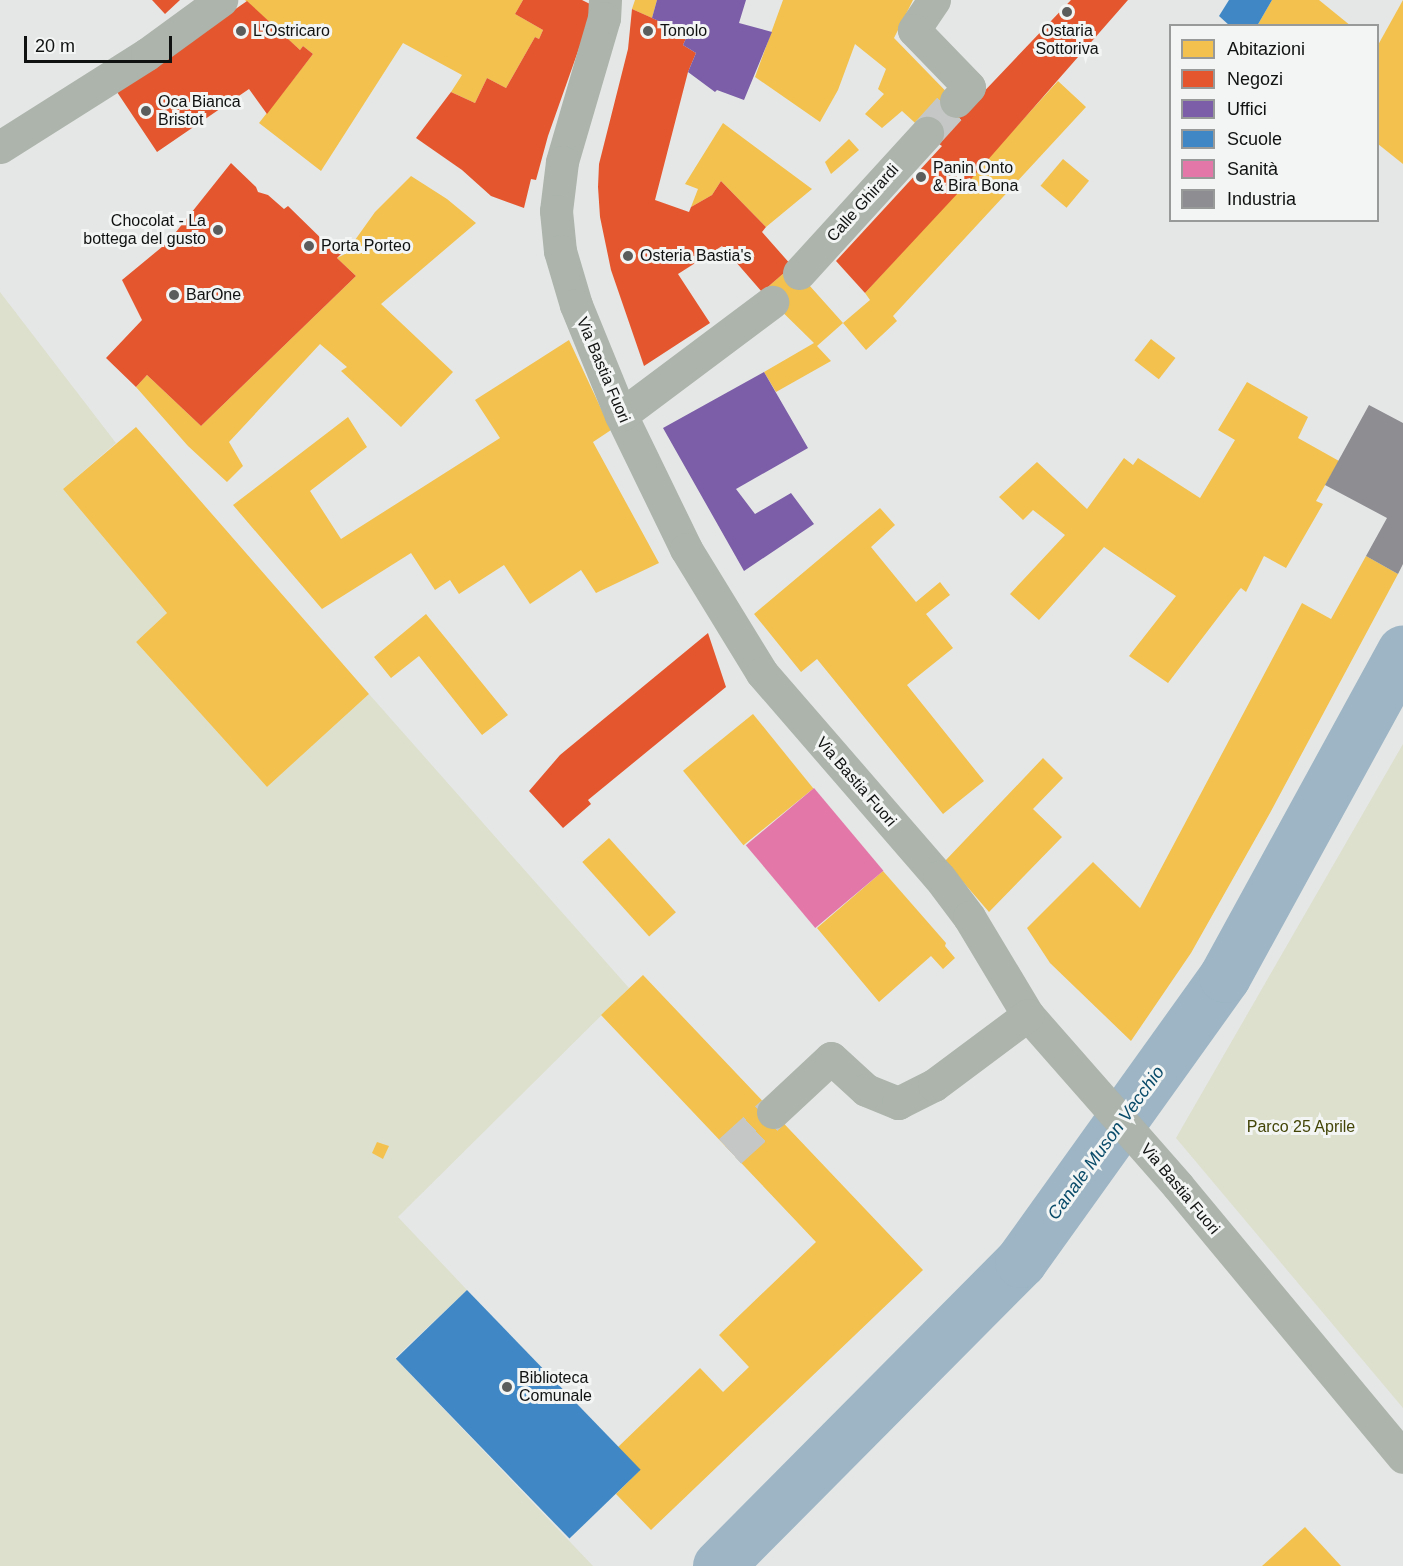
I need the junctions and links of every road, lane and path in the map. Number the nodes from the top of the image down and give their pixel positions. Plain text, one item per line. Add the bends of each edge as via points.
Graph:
1 (221, 0) edge
2 (605, 0) edge
3 (934, 0) edge
4 (956, 101) tunnel mouth
5 (927, 133) tunnel mouth
6 (0, 147) edge
7 (799, 273) dead end
8 (772, 302) dead end
9 (621, 415) junction
10 (1028, 1015) junction
11 (773, 1112) tunnel mouth
12 (1403, 1457) edge

1 - 6 street via 147,54
2 - 9 street, Via Bastia Fuori via 604,18 562,162 555,211 560,251 576,305
3 - 4 street via 914,30 969,87
5 - 7 street, Calle Ghirardi
8 - 9 street
9 - 10 street, Via Bastia Fuori via 686,549 762,673 939,877 969,917
10 - 11 street via 934,1085 898,1103 866,1090 831,1058
10 - 12 street, Via Bastia Fuori via 1164,1169

